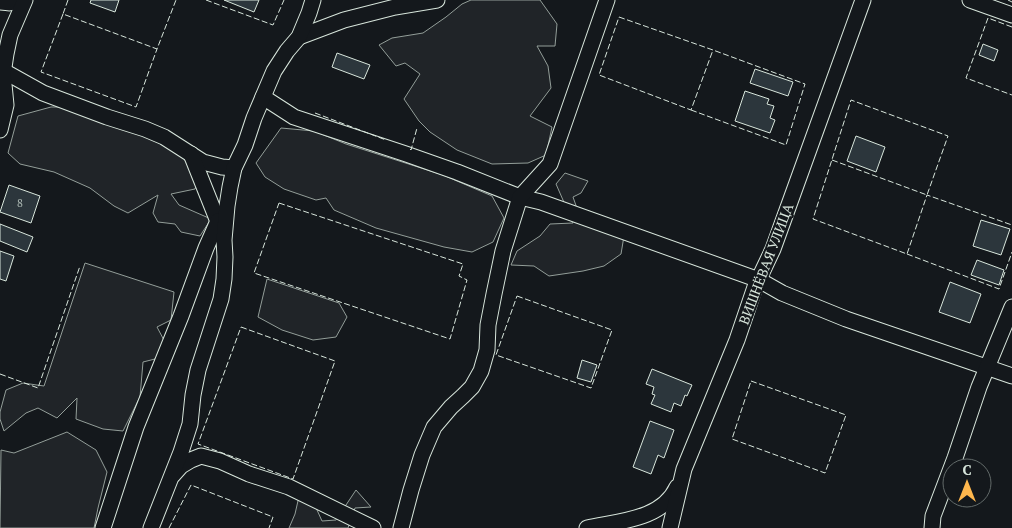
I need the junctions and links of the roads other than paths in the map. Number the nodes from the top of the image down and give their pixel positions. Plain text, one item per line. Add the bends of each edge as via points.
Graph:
1 (20, 0) edge
2 (24, 0) edge
3 (313, 0) edge
4 (437, 0) edge
5 (607, 0) edge
6 (863, 0) edge
7 (970, 0) edge
8 (0, 2) edge
9 (1012, 15) edge
10 (299, 37) junction
11 (2, 70) edge
12 (263, 97) junction
13 (0, 130) edge
14 (190, 154) junction
15 (234, 168) junction
16 (520, 198) junction
17 (218, 221) junction
18 (224, 240) junction
19 (759, 280) junction
20 (1012, 307) edge
21 (986, 368) junction
22 (1012, 376) edge
23 (684, 469) junction
24 (171, 478) junction
25 (103, 528) edge
26 (151, 528) edge
27 (373, 528) edge
28 (401, 528) edge
29 (588, 528) edge
30 (670, 528) edge
31 (932, 528) edge

1 - 8 street
2 - 11 street via 10,35
3 - 10 street
4 - 10 street via 344,20
5 - 16 street via 550,164
6 - 19 street, ВИШНЁВАЯ УЛИЦА
7 - 9 street
10 - 12 street via 274,71
11 - 13 street via 6,105
11 - 14 street via 43,92 164,137
12 - 15 street
12 - 16 street via 294,117 457,172
14 - 15 street via 203,162
14 - 17 street
15 - 18 street
16 - 19 street via 541,202
16 - 28 street via 503,251 481,371 472,387 434,427 422,454
17 - 18 street
17 - 25 street via 136,427
18 - 24 street via 226,257 221,299 198,370 190,424
19 - 21 street via 846,319
19 - 23 street, ВИШНЁВАЯ УЛИЦА
20 - 21 street
21 - 22 street
21 - 31 street via 933,516
23 - 29 street via 673,494 661,507 640,518
23 - 30 street, ВИШНЁВАЯ УЛИЦА
24 - 26 street
24 - 27 street via 181,466 201,456 289,487

